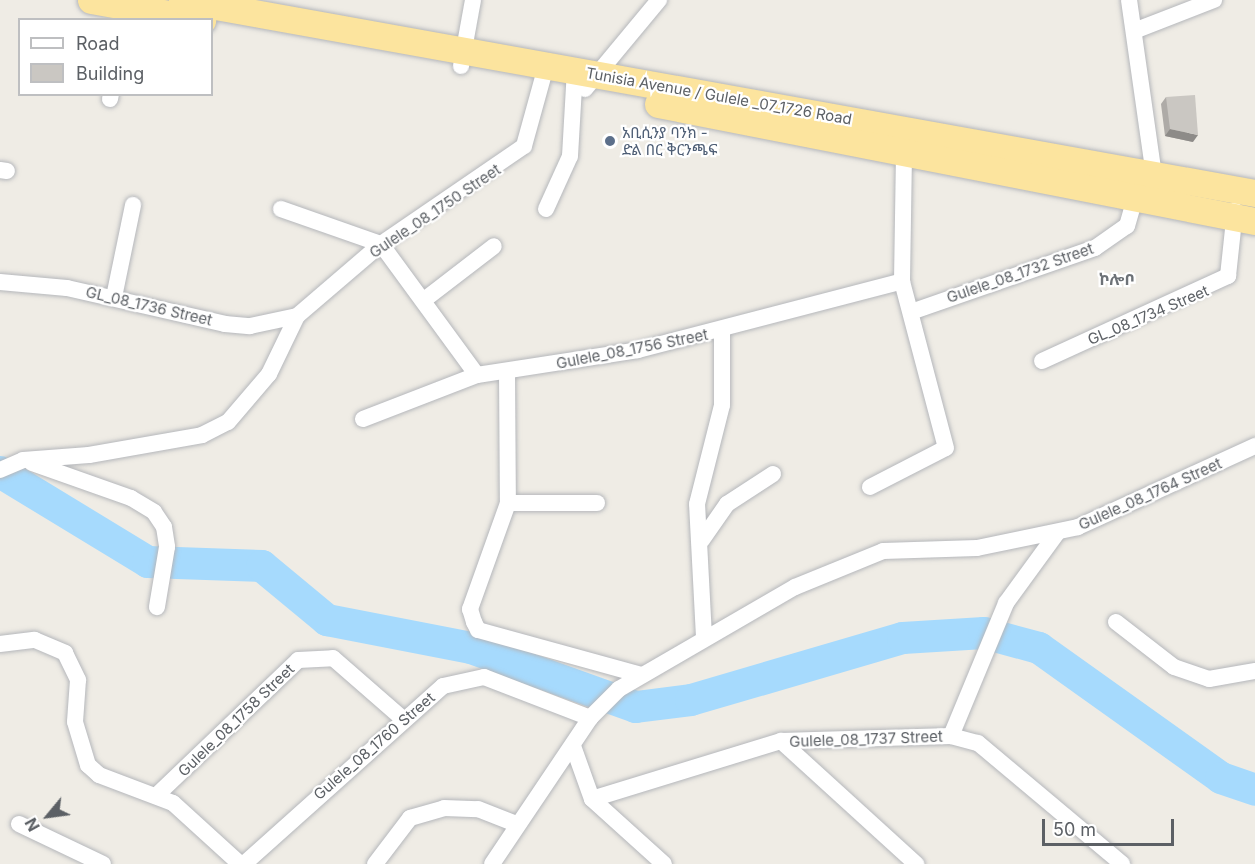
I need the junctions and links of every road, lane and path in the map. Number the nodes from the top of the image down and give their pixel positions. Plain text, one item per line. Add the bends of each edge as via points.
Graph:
1 (91, 0) edge
2 (183, 0) edge
3 (473, 0) edge
4 (659, 0) edge
5 (1130, 0) edge
6 (1214, 0) edge
7 (133, 14) edge
8 (179, 18) edge
9 (213, 21) edge
10 (1134, 31) junction
11 (462, 59) junction
12 (544, 74) junction
13 (584, 80) junction
14 (904, 154) junction
15 (1145, 185) junction
16 (133, 205) dead end
17 (1245, 205) edge
18 (281, 209) dead end
19 (546, 209) dead end
20 (381, 244) junction
21 (494, 246) dead end
22 (903, 280) junction
23 (0, 282) edge
24 (114, 297) junction
25 (424, 300) junction
26 (911, 312) junction
27 (297, 316) junction
28 (722, 331) junction
29 (1042, 361) dead end
30 (507, 372) junction
31 (477, 375) junction
32 (363, 419) dead end
33 (1255, 446) edge
34 (23, 460) junction
35 (0, 470) edge
36 (773, 474) dead end
37 (870, 487) dead end
38 (508, 503) junction
39 (597, 503) dead end
40 (1057, 533) junction
41 (702, 540) junction
42 (158, 607) dead end
43 (1116, 622) dead end
44 (704, 637) junction
45 (0, 644) edge
46 (1255, 671) edge
47 (641, 675) junction
48 (590, 718) junction
49 (404, 720) junction
50 (951, 736) junction
51 (781, 741) junction
52 (573, 746) junction
53 (158, 794) junction
54 (592, 799) junction
55 (19, 824) dead end
56 (516, 824) junction
57 (103, 864) edge
58 (242, 864) edge
59 (375, 864) edge
60 (492, 864) edge
61 (664, 864) edge
62 (916, 864) edge
63 (1122, 864) edge

1 - 7 highway
2 - 11 highway, Tunisia Avenue / Gulele _07_1726 Road
3 - 11 street
4 - 13 street
5 - 10 street
6 - 10 street
7 - 8 highway
9 - 11 highway, Tunisia Avenue / Gulele _07_1726 Road
10 - 15 street
11 - 12 highway, Tunisia Avenue / Gulele _07_1726 Road
12 - 13 highway, Tunisia Avenue / Gulele _07_1726 Road
12 - 20 street, Gulele_08_1750 Street via 524,146 513,158
13 - 14 highway, Tunisia Avenue / Gulele _07_1726 Road
13 - 15 highway, Tunisia Avenue / Gulele _07_1726 Road
13 - 19 street via 570,156
14 - 15 highway, Tunisia Avenue / Gulele _07_1726 Road
14 - 22 street
15 - 17 highway, Tunisia Avenue / Gulele _07_1726 Road
15 - 26 street, Gulele_08_1732 Street via 1127,226 1095,248
16 - 24 street
17 - 29 street, GL_08_1734 Street via 1233,264 1220,282
18 - 20 street
20 - 25 street
20 - 27 street, Gulele_08_1750 Street
21 - 25 street
22 - 26 street
22 - 28 street, Gulele_08_1756 Street
23 - 24 street, GL_08_1736 Street
24 - 27 street, GL_08_1736 Street via 225,324 250,326
25 - 31 street
26 - 37 street via 946,448
27 - 34 street, Gulele_08_1750 Street via 269,374 217,429 89,455
28 - 30 street, Gulele_08_1756 Street
28 - 41 street via 722,405 697,504
30 - 31 street, Gulele_08_1756 Street
30 - 38 street
31 - 32 street, Gulele_08_1756 Street
33 - 40 street, Gulele_08_1764 Street
34 - 35 street, Gulele_08_1750 Street
34 - 42 street via 138,502 164,527 167,547
36 - 41 street via 727,504
38 - 39 street
38 - 47 street via 470,609 478,630
40 - 44 street, Gulele_08_1764 Street via 977,548 875,554 822,573
40 - 50 street via 1006,603
41 - 44 street via 697,576
43 - 46 street via 1174,667 1209,679
44 - 47 street, Gulele_08_1764 Street
45 - 53 street via 35,640 64,653 78,680 75,722 88,765 99,775
47 - 48 street, Gulele_08_1764 Street via 619,689
48 - 49 street, Gulele_08_1760 Street via 475,677 443,686
48 - 52 street, Gulele_08_1764 Street
49 - 53 street, Gulele_08_1758 Street via 333,658 298,660
49 - 58 street, Gulele_08_1760 Street
50 - 51 street, Gulele_08_1737 Street
50 - 63 street, Gulele_08_1737 Street via 978,743
51 - 54 street, Gulele_08_1737 Street
51 - 62 street
52 - 54 street
52 - 56 street
53 - 58 street via 197,820
54 - 61 street
55 - 57 street
56 - 59 street via 478,809 444,808 410,818
56 - 60 street

